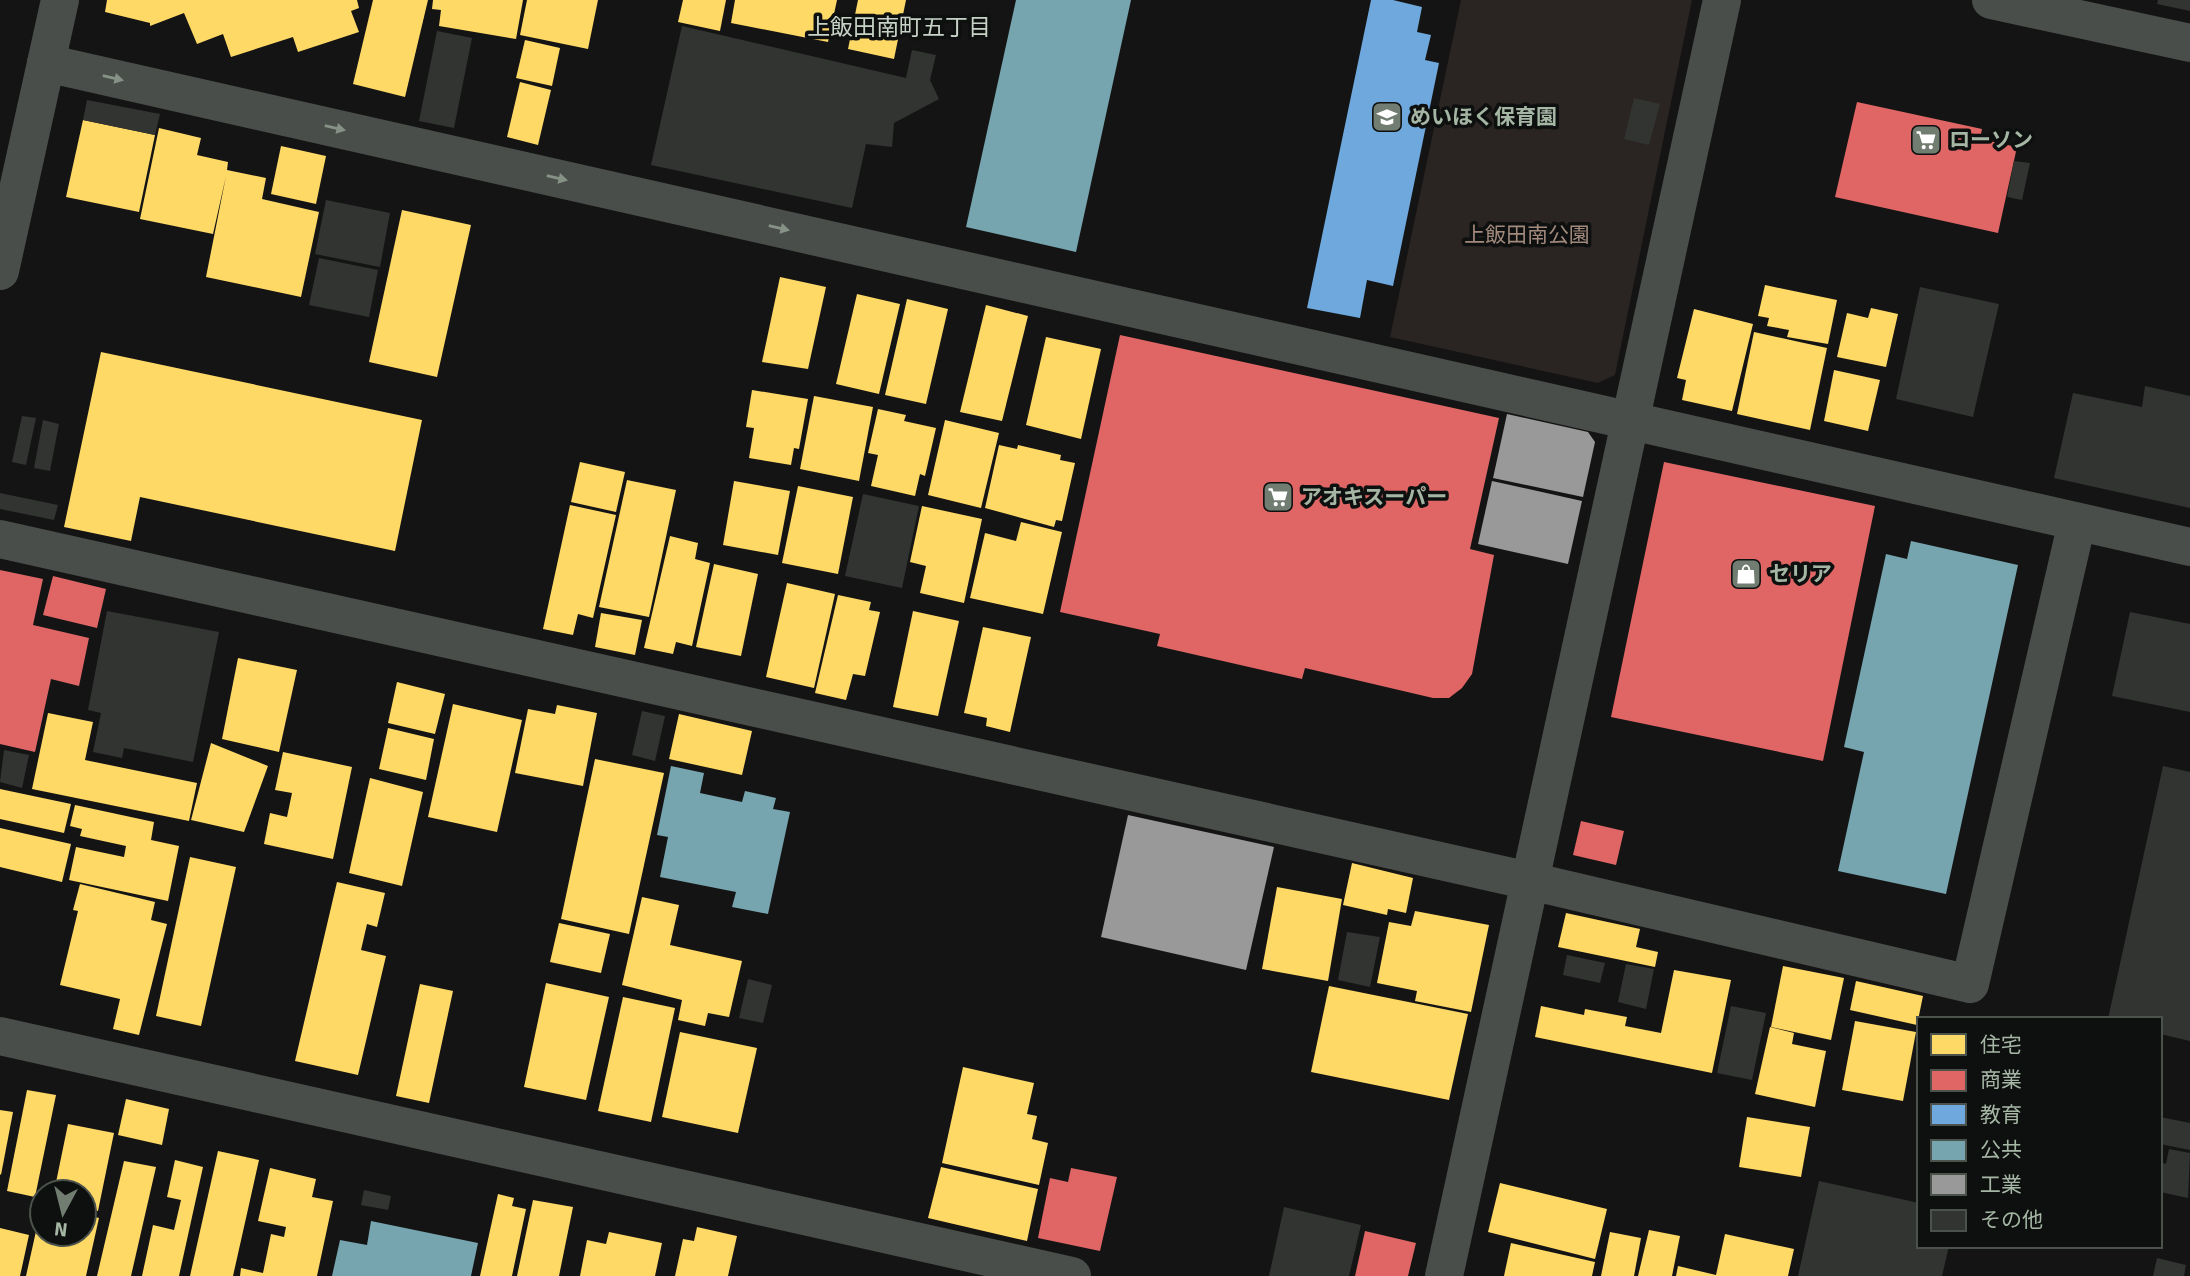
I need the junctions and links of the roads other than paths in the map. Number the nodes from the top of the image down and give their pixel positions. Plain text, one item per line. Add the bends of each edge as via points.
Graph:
1 (60, 0) edge
2 (1722, 0) edge
3 (1991, 0) edge
4 (2190, 43) edge
5 (46, 63) junction
6 (0, 271) edge
7 (1632, 420) junction
8 (2077, 522) junction
9 (0, 539) edge
10 (2190, 547) edge
11 (1530, 881) junction
12 (0, 1036) edge
13 (1072, 1276) edge
14 (1444, 1276) edge

1 - 5 street
2 - 7 street
3 - 4 street
5 - 6 street
5 -> 7 street
7 - 8 street
7 - 11 street
8 - 10 street
8 - 11 street via 1970,984
9 - 11 street
11 - 14 street
12 - 13 street

